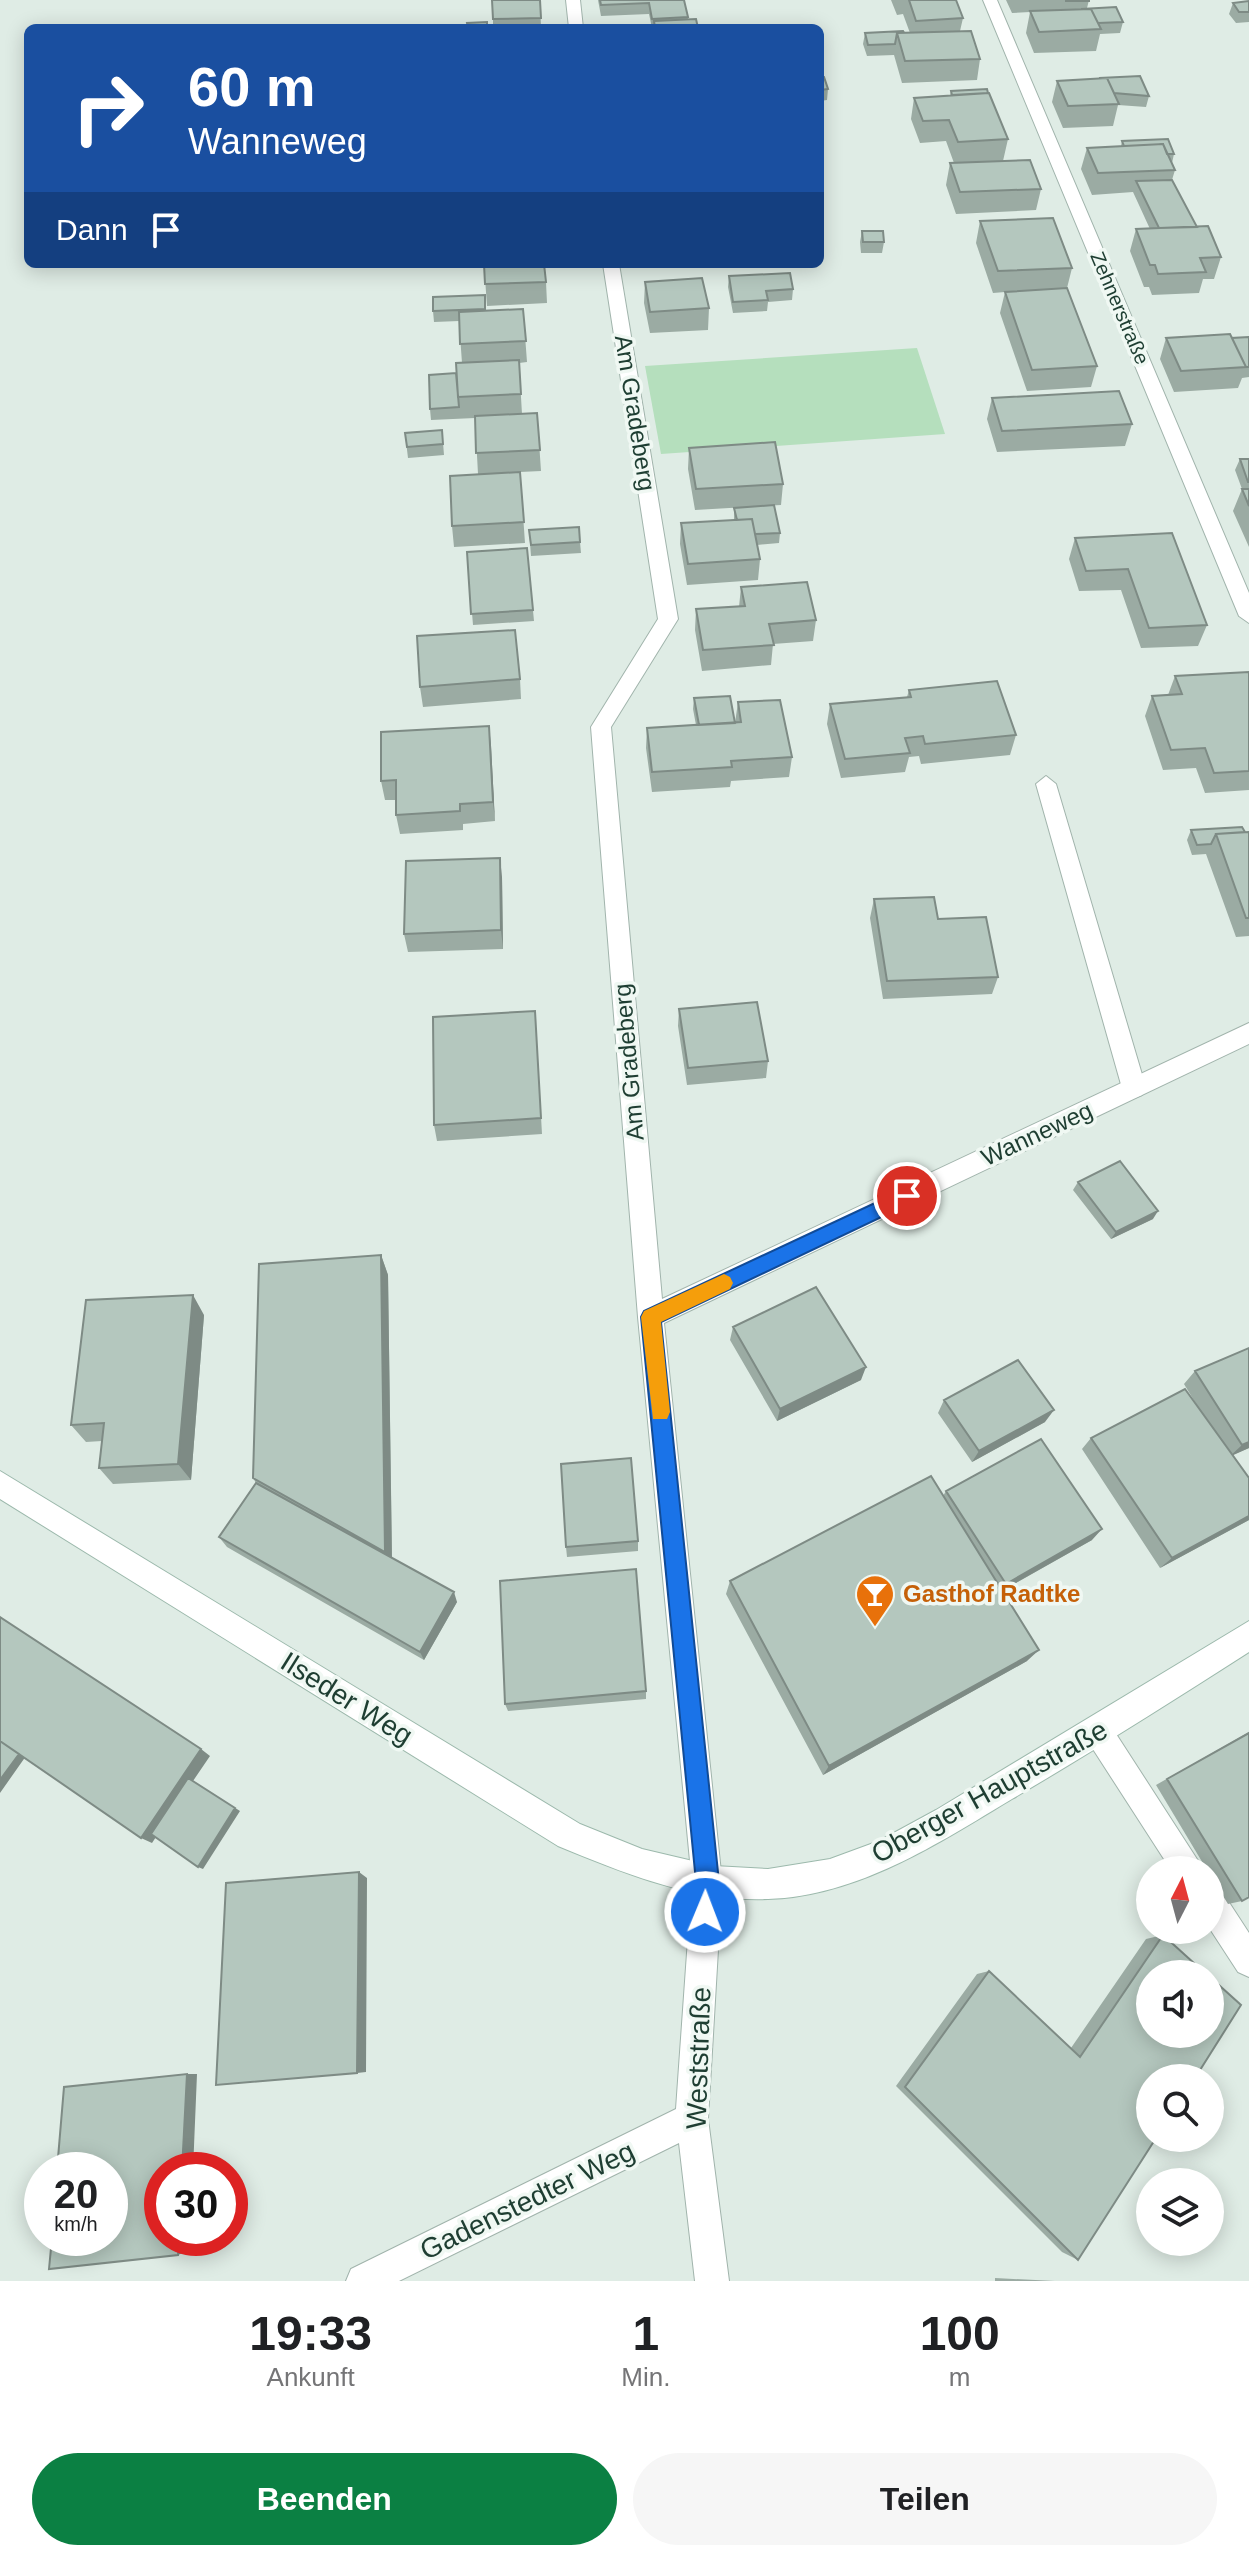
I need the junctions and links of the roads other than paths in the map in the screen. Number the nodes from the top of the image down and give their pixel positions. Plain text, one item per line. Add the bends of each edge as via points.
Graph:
1 (573, 0) edge
2 (990, 0) edge
3 (576, 24) edge
4 (612, 268) edge
5 (1249, 616) edge
6 (1046, 784) dead end
7 (1249, 1033) edge
8 (1134, 1088) junction
9 (651, 1317) junction
10 (0, 1484) edge
11 (1249, 1635) edge
12 (1099, 1733) junction
13 (1180, 1856) edge
14 (707, 1882) junction
15 (1224, 1923) edge
16 (1249, 1961) edge
17 (692, 2119) junction
18 (363, 2281) edge
19 (712, 2281) edge

1 - 3 street
2 - 5 street, Zehnerstraße
4 - 9 street, Am Gradeberg via 668,619 601,727
6 - 8 street
7 - 8 street, Wanneweg
8 - 9 street, Wanneweg
9 - 14 street, Am Gradeberg
10 - 14 street, Ilseder Weg via 569,1835 642,1867
11 - 12 street, Oberger Hauptstraße
12 - 13 street
12 - 14 street, Oberger Hauptstraße via 904,1845 837,1872 771,1884
14 - 17 street, Weststraße
15 - 16 street
17 - 18 street, Gadenstedter Weg
17 - 19 street, Weststraße

